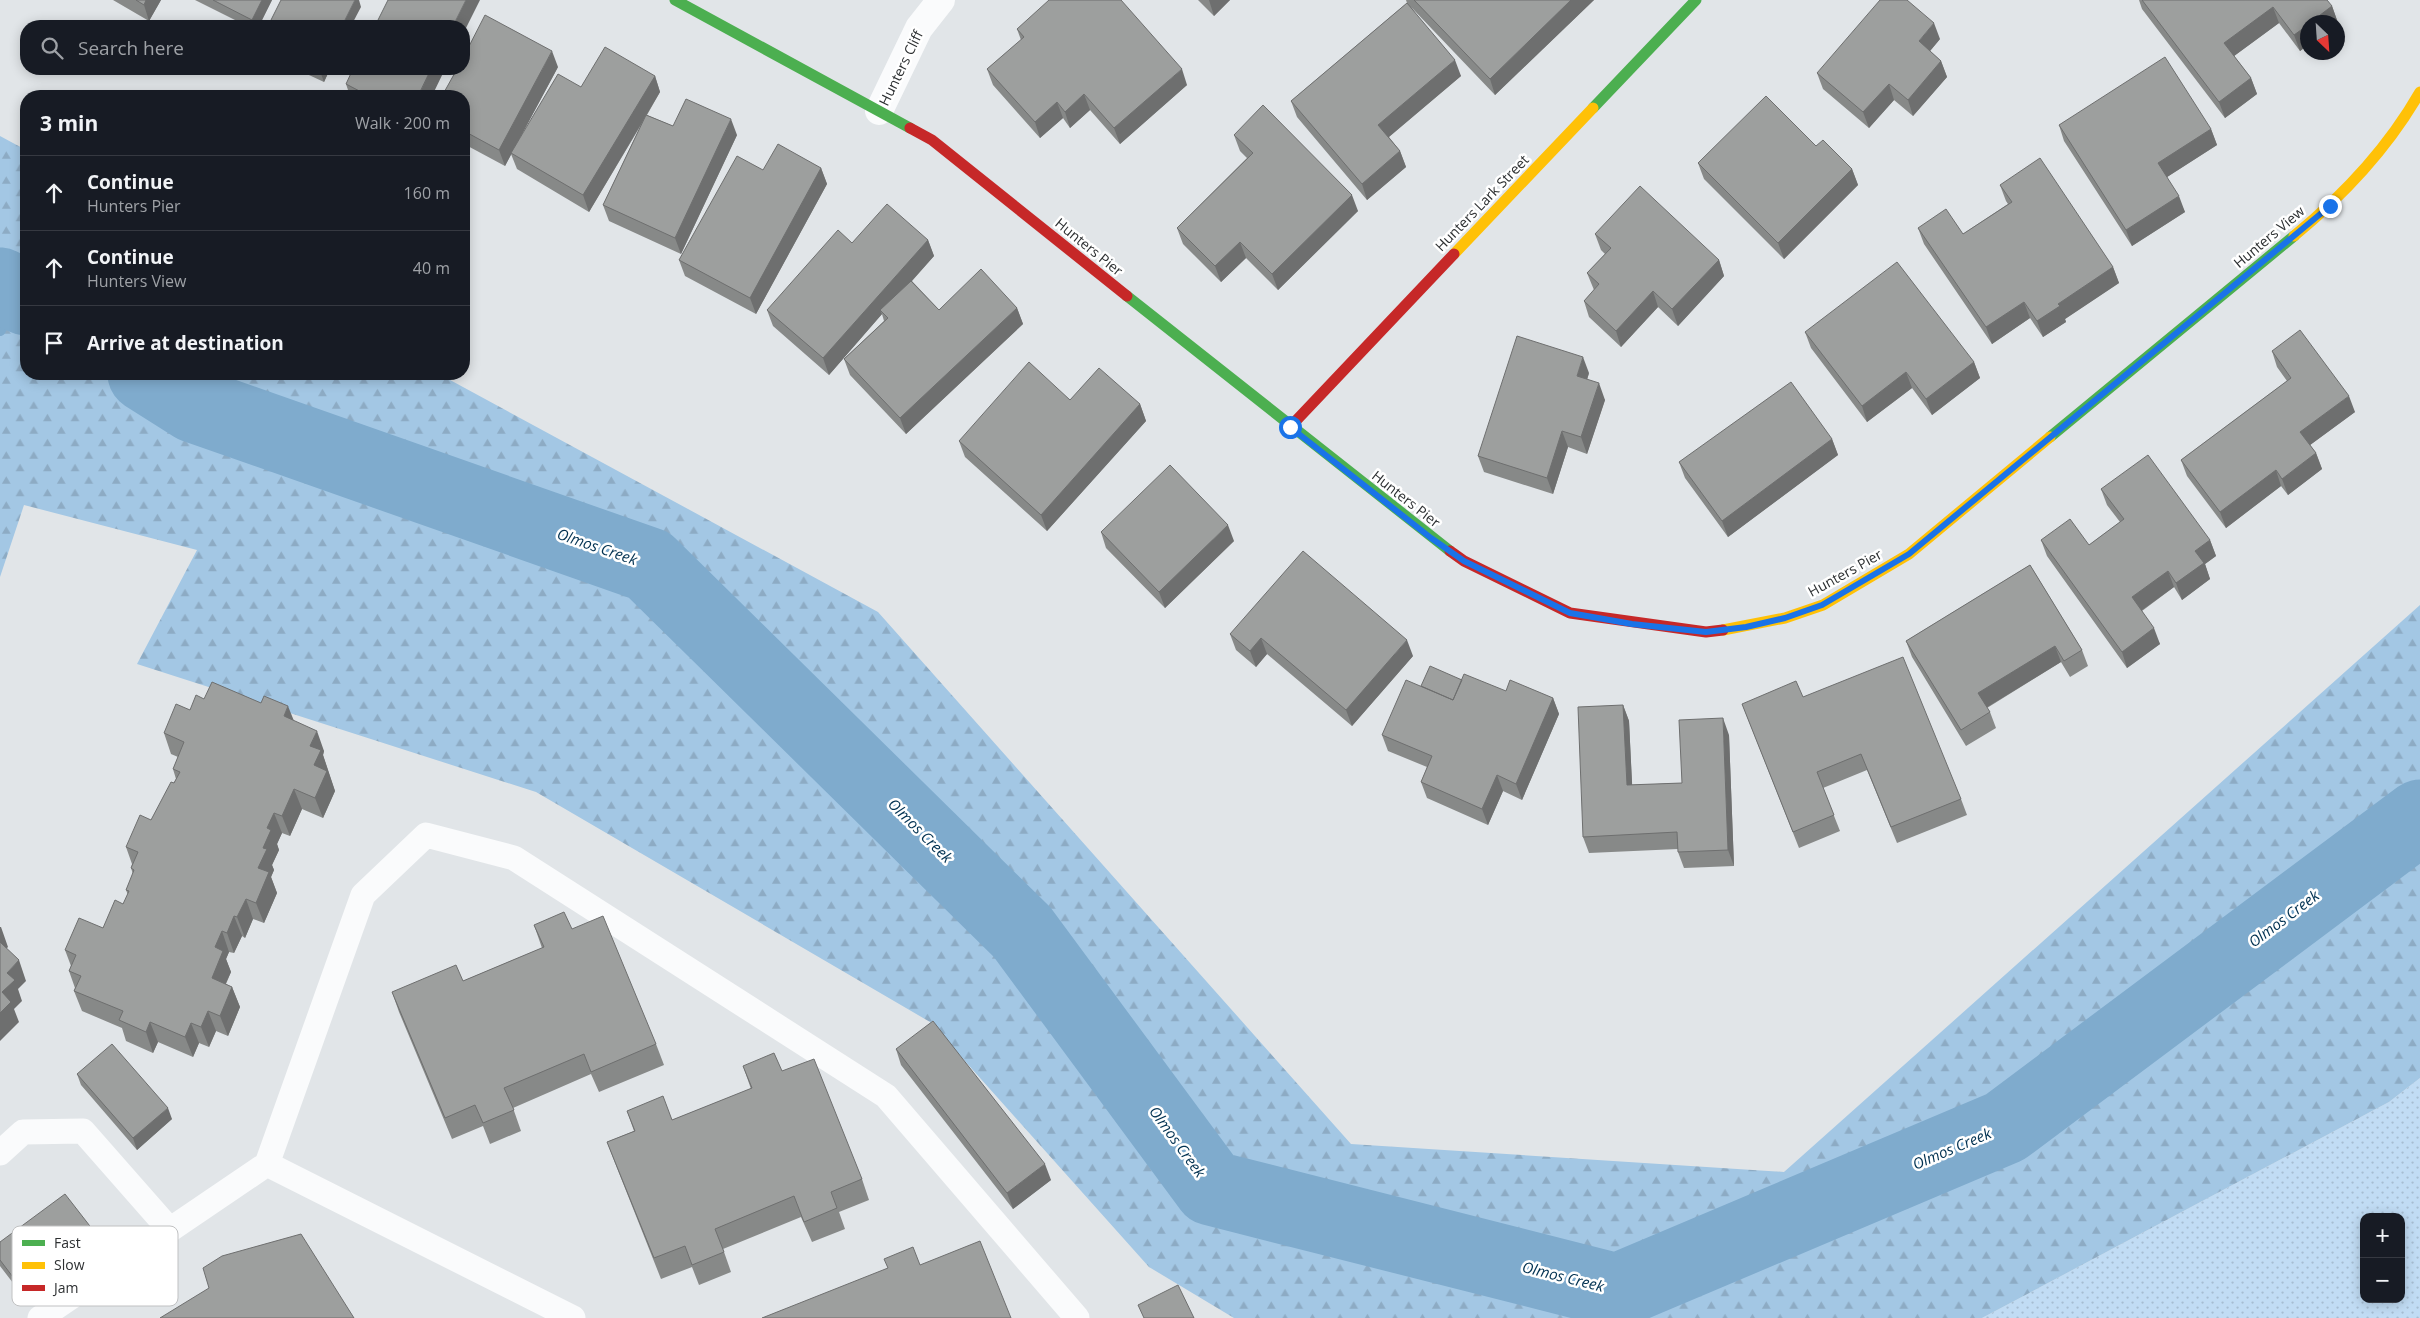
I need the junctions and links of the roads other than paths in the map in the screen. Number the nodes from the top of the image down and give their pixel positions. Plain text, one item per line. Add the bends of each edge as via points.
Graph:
1 (675, 0) edge
2 (941, 0) edge
3 (1696, 0) edge
4 (2420, 92) edge
5 (880, 111) junction
6 (2161, 346) joint
7 (1290, 427) junction
8 (0, 1153) edge
9 (267, 1164) junction
10 (166, 1226) edge
11 (176, 1226) edge
12 (58, 1306) edge
13 (40, 1318) edge
14 (573, 1318) edge
15 (1078, 1318) edge

1 - 5 street, Hunters Pier
2 - 5 street, Hunters Cliff via 919,28
3 - 7 street, Hunters Lark Street
4 - 6 street, Hunters View via 2374,158 2330,206
5 - 7 street, Hunters Pier via 932,140
6 - 7 street, Hunters Pier via 1909,554 1822,605 1769,622 1706,632 1570,613 1473,566 1431,538
8 - 10 lane via 23,1132 83,1131
9 - 11 lane
9 - 14 lane
9 - 15 lane via 363,895 426,836 514,858 886,1096
12 - 13 lane

